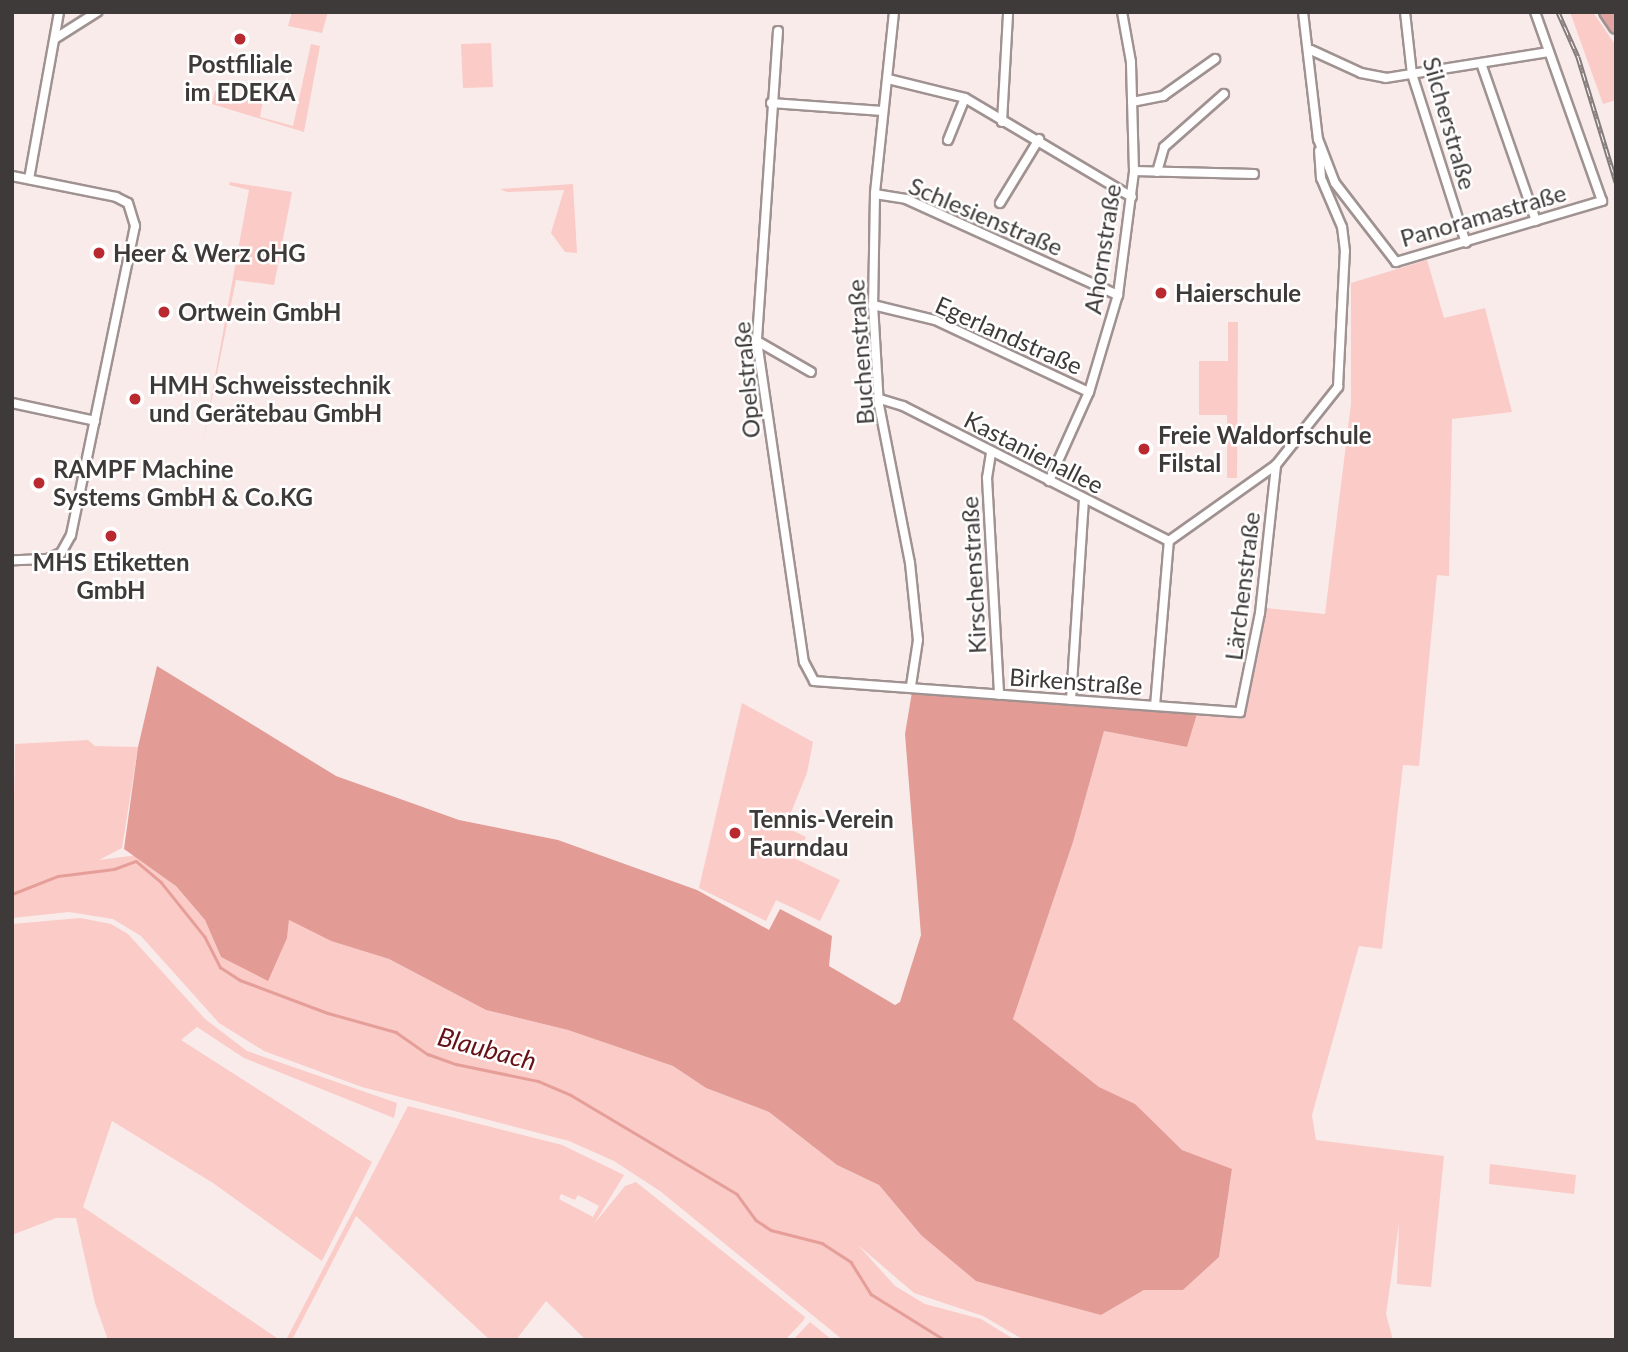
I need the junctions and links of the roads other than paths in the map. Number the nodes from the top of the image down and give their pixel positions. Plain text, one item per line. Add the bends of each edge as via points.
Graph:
1 (59, 12) edge
2 (97, 12) edge
3 (894, 12) edge
4 (1122, 12) edge
5 (1303, 12) edge
6 (1405, 12) edge
7 (1535, 12) edge
8 (1606, 12) edge
9 (1008, 14) dead end
10 (1616, 27) edge
11 (778, 31) dead end
12 (56, 38) junction
13 (1311, 50) junction
14 (1548, 52) junction
15 (1215, 60) dead end
16 (1482, 66) junction
17 (1412, 74) junction
18 (888, 79) junction
19 (1224, 94) dead end
20 (965, 98) junction
21 (1132, 102) junction
22 (771, 103) junction
23 (883, 111) junction
24 (1002, 122) junction
25 (1039, 139) junction
26 (1318, 139) junction
27 (948, 140) dead end
28 (1133, 172) junction
29 (1157, 172) junction
30 (1254, 174) dead end
31 (12, 176) edge
32 (29, 179) junction
33 (875, 194) junction
34 (1132, 197) junction
35 (1000, 203) dead end
36 (1536, 221) junction
37 (1466, 243) junction
38 (1118, 295) junction
39 (873, 305) junction
40 (757, 341) junction
41 (811, 372) dead end
42 (1089, 391) junction
43 (880, 399) junction
44 (12, 403) edge
45 (95, 421) junction
46 (991, 453) junction
47 (1276, 465) junction
48 (1049, 481) junction
49 (1084, 500) junction
50 (1169, 541) junction
51 (12, 560) edge
52 (814, 681) joint
53 (911, 686) junction
54 (999, 695) junction
55 (1071, 700) junction
56 (1155, 706) junction
57 (1240, 712) joint

1 - 12 street
2 - 12 street
3 - 18 street, Buchenstraße
4 - 21 street, Ahornstraße
5 - 13 street, Panoramastraße
6 - 17 street, Silcherstraße
7 - 14 street
8 - 10 main road
9 - 24 street
11 - 22 street, Opelstraße
12 - 32 street
13 - 17 street via 1361,73 1386,78
13 - 26 street, Panoramastraße
14 - 16 street
14 - 36 street, Panoramastraße via 1602,201
15 - 21 street via 1163,96
16 - 17 street
16 - 36 street
17 - 37 street, Silcherstraße
18 - 20 street
18 - 23 street, Buchenstraße
19 - 29 street via 1160,152
20 - 24 street
20 - 27 street
21 - 28 street, Ahornstraße
22 - 23 street
22 - 40 street, Opelstraße
23 - 33 street, Buchenstraße
24 - 25 street
25 - 34 street
25 - 35 street
26 - 37 street, Panoramastraße via 1335,183 1396,262
26 - 47 street via 1321,178 1342,228 1345,251 1338,387
28 - 29 street
28 - 34 street, Ahornstraße
29 - 30 street
31 - 32 street
32 - 45 street via 116,197 134,212 135,226
33 - 38 street, Schlesienstraße via 906,199
33 - 39 street, Buchenstraße
34 - 38 street, Ahornstraße
36 - 37 street, Panoramastraße
38 - 42 street, Ahornstraße
39 - 42 street, Egerlandstraße via 935,320
39 - 43 street, Buchenstraße
40 - 41 street
40 - 52 street, Opelstraße via 804,662
42 - 48 street, Ahornstraße
43 - 46 street, Kastanienallee via 903,406
43 - 53 street, Buchenstraße via 910,563 918,640
44 - 45 street
45 - 51 street via 71,534 61,553 48,559
46 - 48 street, Kastanienallee
46 - 54 street, Kirschenstraße via 987,478
47 - 50 street
47 - 57 street, Lärchenstraße via 1260,612
48 - 49 street, Kastanienallee
49 - 50 street, Kastanienallee
49 - 55 street
50 - 56 street
52 - 53 street, Birkenstraße
53 - 54 street, Birkenstraße
54 - 55 street, Birkenstraße
55 - 56 street, Birkenstraße
56 - 57 street, Birkenstraße

